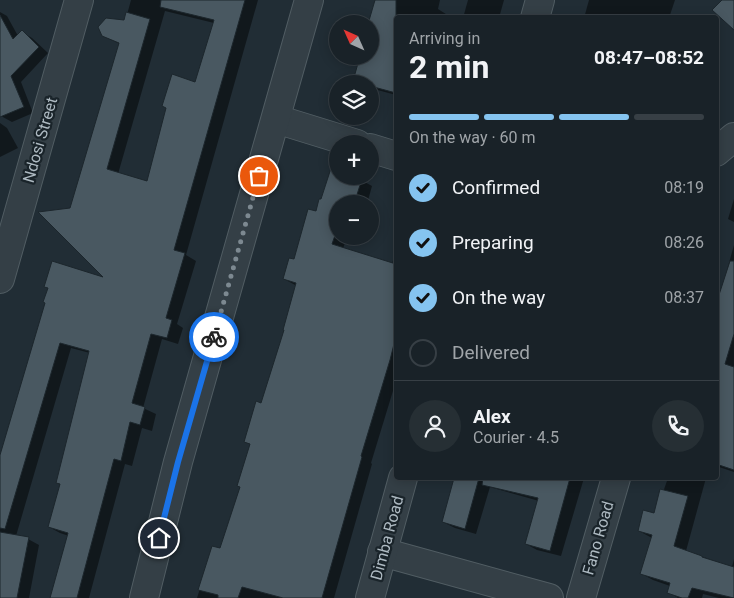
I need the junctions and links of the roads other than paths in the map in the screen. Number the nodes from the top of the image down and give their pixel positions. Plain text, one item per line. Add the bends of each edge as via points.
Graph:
1 (79, 0) edge
2 (309, 0) edge
3 (540, 0) edge
4 (536, 15) edge
5 (276, 119) junction
6 (329, 135) edge
7 (734, 137) edge
8 (719, 150) edge
9 (379, 151) edge
10 (394, 155) edge
11 (8, 219) edge
12 (0, 279) edge
13 (402, 480) edge
14 (615, 480) edge
15 (382, 552) junction
16 (144, 598) edge
17 (370, 598) edge
18 (549, 598) edge
19 (581, 598) edge

1 - 11 street, Ndosi Street
2 - 5 street
3 - 4 street
5 - 6 street
5 - 16 street via 181,452
7 - 8 street
9 - 10 street
11 - 12 street, Ndosi Street
13 - 15 street, Dimba Road
14 - 19 street, Fano Road
15 - 17 street, Dimba Road
15 - 18 street

